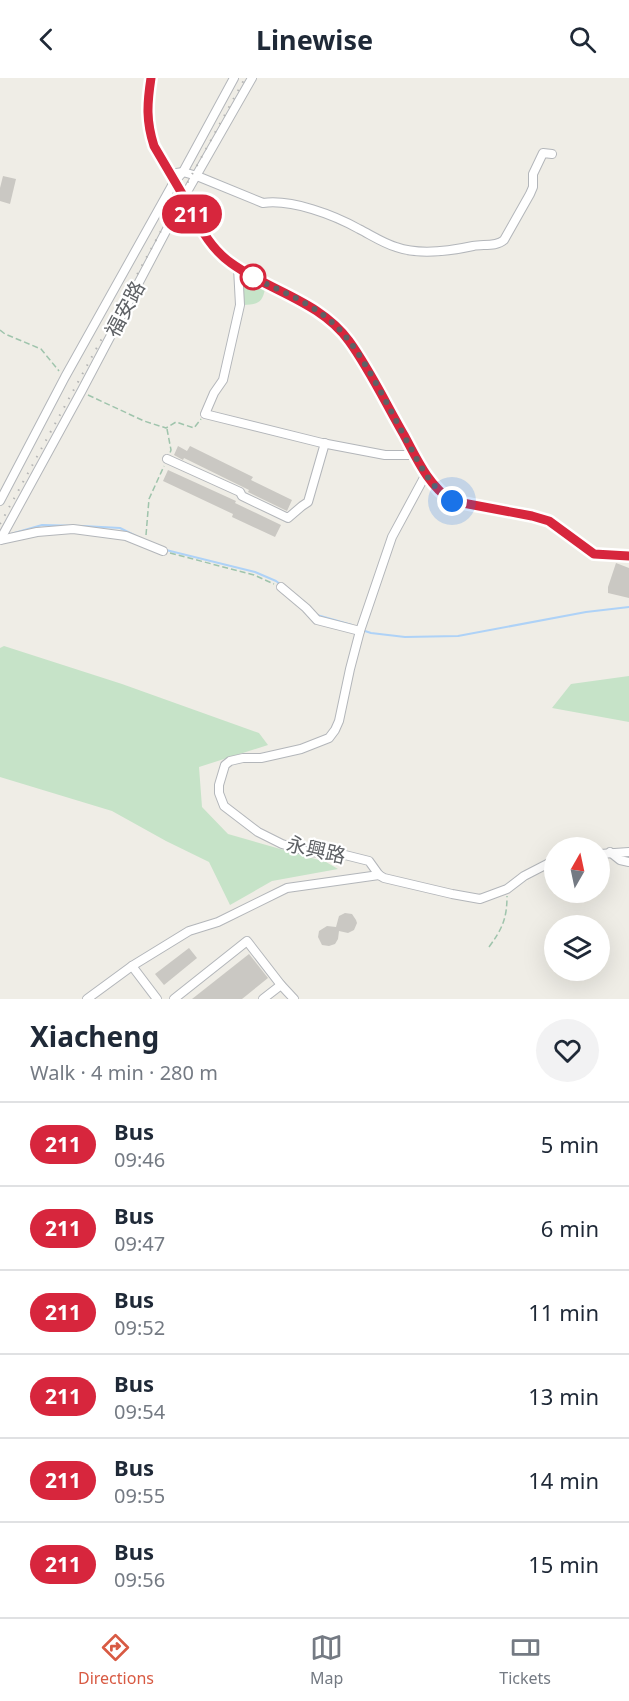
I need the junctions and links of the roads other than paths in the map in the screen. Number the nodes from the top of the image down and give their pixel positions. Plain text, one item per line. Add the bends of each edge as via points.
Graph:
1 (151, 78) edge
2 (234, 78) edge
3 (252, 78) edge
4 (552, 154) dead end
5 (183, 172) junction
6 (197, 176) junction
7 (172, 178) junction
8 (184, 197) junction
9 (238, 268) junction
10 (325, 443) junction
11 (415, 455) junction
12 (167, 459) road end
13 (426, 474) junction
14 (0, 501) edge
15 (0, 540) edge
16 (163, 551) road end
17 (629, 556) edge
18 (281, 587) road end
19 (360, 631) junction
20 (610, 852) joint
21 (629, 852) edge
22 (629, 862) edge
23 (544, 866) edge
24 (380, 875) junction
25 (132, 966) junction
26 (281, 985) junction
27 (87, 999) edge
28 (157, 999) edge
29 (174, 999) edge
30 (263, 999) edge
31 (294, 999) edge

1 - 7 street via 149,131
2 - 5 street
3 - 6 street, 福安路
4 - 6 street via 543,153 533,174 533,187 500,244 429,252 398,248 323,213 302,206 263,203
5 - 6 street
5 - 7 street
6 - 8 street, 福安路
7 - 8 street
7 - 14 street, 福安路
8 - 9 street via 205,235
8 - 15 street, 福安路
9 - 10 street via 240,305 223,380 205,414
9 - 11 street via 300,300 339,328
10 - 11 street via 386,455
10 - 12 street via 308,502 288,518
11 - 13 street
13 - 17 street via 440,493 452,501 549,521 594,554
13 - 19 street, 永興路 via 392,537
15 - 16 street via 73,530 126,536
18 - 19 street via 317,620
19 - 24 street, 永興路 via 339,721 329,738 301,749 230,761 221,774 219,793 224,806 258,832 309,852 369,861
20 - 21 street
20 - 22 street
23 - 24 street via 507,890 480,899
24 - 25 street, 永興路 via 287,888 218,922 189,931
25 - 27 street, 永興路
25 - 28 street
26 - 29 street via 247,941
26 - 30 street
26 - 31 street

